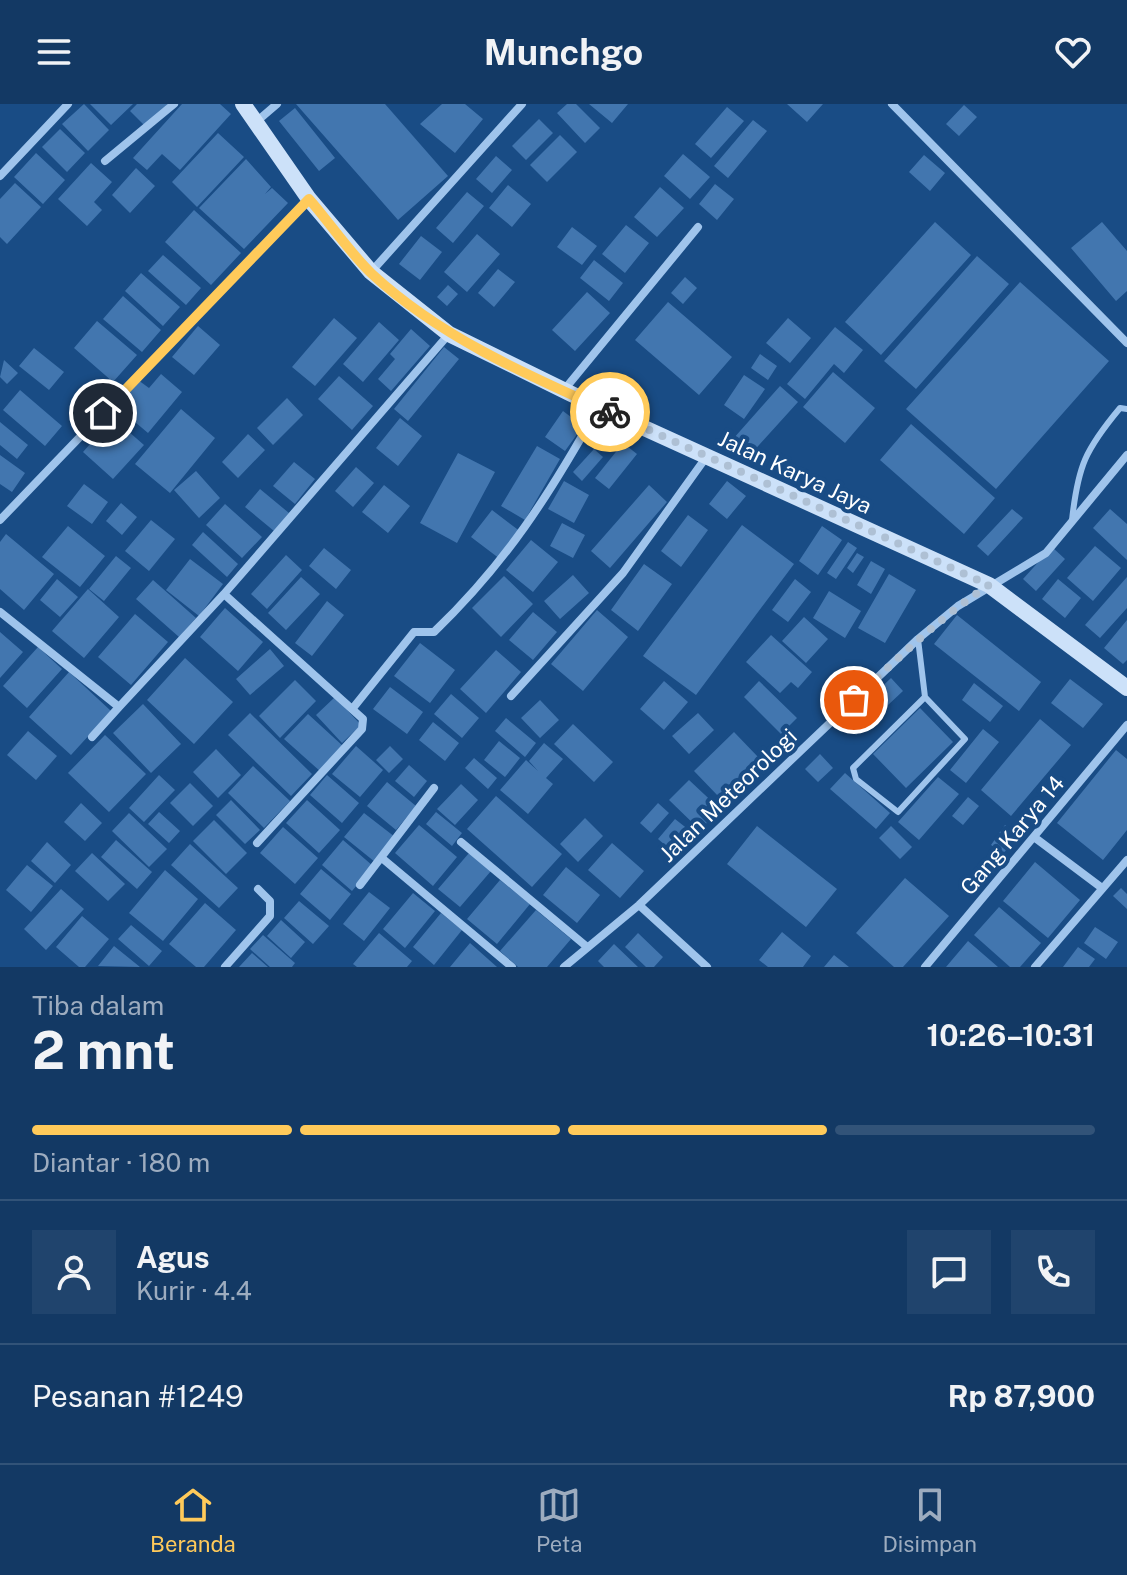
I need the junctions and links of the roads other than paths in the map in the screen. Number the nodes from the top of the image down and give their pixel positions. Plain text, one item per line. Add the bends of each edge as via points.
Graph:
1 (68, 104) edge
2 (174, 104) edge
3 (243, 104) edge
4 (277, 104) edge
5 (522, 104) edge
6 (892, 104) edge
7 (256, 123) junction
8 (105, 161) dead end
9 (0, 176) edge
10 (309, 199) junction
11 (698, 227) dead end
12 (371, 272) junction
13 (449, 334) junction
14 (1127, 343) edge
15 (563, 391) junction
16 (598, 407) junction
17 (1127, 409) edge
18 (707, 455) junction
19 (1127, 455) edge
20 (0, 520) edge
21 (1072, 521) junction
22 (989, 585) junction
23 (224, 594) junction
24 (0, 612) edge
25 (918, 639) junction
26 (1127, 688) edge
27 (511, 696) dead end
28 (925, 697) junction
29 (119, 707) junction
30 (353, 708) junction
31 (1127, 725) edge
32 (92, 737) dead end
33 (434, 788) dead end
34 (1034, 837) junction
35 (461, 842) dead end
36 (257, 843) dead end
37 (383, 859) junction
38 (1127, 860) edge
39 (360, 885) dead end
40 (1102, 888) junction
41 (258, 889) dead end
42 (639, 905) junction
43 (586, 946) junction
44 (225, 967) edge
45 (512, 967) edge
46 (564, 967) edge
47 (707, 967) edge
48 (925, 967) edge
49 (1035, 967) edge

1 - 9 street
2 - 8 street
3 - 7 main road, Jalan Karya Jaya
4 - 7 street
5 - 12 street
6 - 14 street
7 - 10 main road, Jalan Karya Jaya
10 - 12 main road, Jalan Karya Jaya
10 - 20 street
11 - 15 street
12 - 13 main road, Jalan Karya Jaya
13 - 15 main road, Jalan Karya Jaya
13 - 23 street
15 - 16 main road, Jalan Karya Jaya
16 - 18 main road, Jalan Karya Jaya
16 - 30 street via 551,492 507,553 434,632 414,632
17 - 21 lane via 1120,408 1090,443 1077,478
18 - 22 main road, Jalan Karya Jaya
18 - 27 street via 623,573
19 - 21 street, Jalan Meteorologi
21 - 22 street, Jalan Meteorologi via 1046,553
22 - 25 street, Jalan Meteorologi
22 - 26 main road, Jalan Karya Jaya
23 - 29 street
23 - 30 street
24 - 29 street
25 - 28 lane
25 - 42 street, Jalan Meteorologi
28 - 28 lane via 965,742 898,812 856,779 853,768
29 - 32 street
30 - 36 street via 363,719 362,729
31 - 34 street, Gang Karya 14
33 - 37 street
34 - 40 street
34 - 48 street, Gang Karya 14
35 - 43 street
37 - 39 street
37 - 45 street
38 - 40 street
40 - 49 street
41 - 44 street via 270,901 270,916
42 - 43 street, Jalan Meteorologi
42 - 47 street
43 - 46 street, Jalan Meteorologi

